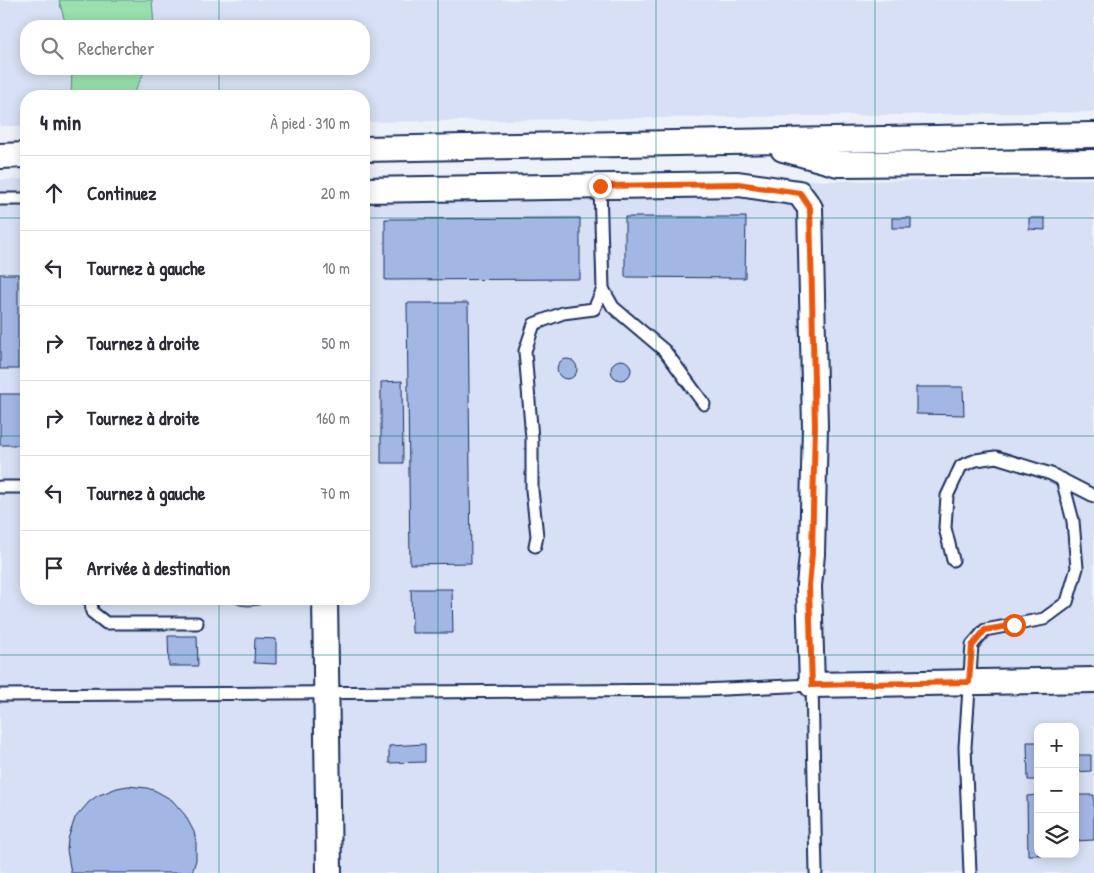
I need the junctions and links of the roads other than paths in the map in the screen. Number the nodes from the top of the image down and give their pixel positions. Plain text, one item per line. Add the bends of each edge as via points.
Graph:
1 (1094, 135) edge
2 (760, 143) junction
3 (370, 149) edge
4 (20, 155) edge
5 (0, 156) edge
6 (1094, 162) edge
7 (600, 186) junction
8 (370, 190) edge
9 (0, 199) edge
10 (20, 199) edge
11 (602, 289) junction
12 (704, 404) dead end
13 (1062, 479) junction
14 (0, 487) edge
15 (20, 487) edge
16 (1094, 496) edge
17 (535, 546) dead end
18 (953, 560) dead end
19 (91, 605) edge
20 (325, 605) edge
21 (197, 623) dead end
22 (1094, 680) edge
23 (969, 682) junction
24 (812, 685) junction
25 (327, 693) junction
26 (0, 695) edge
27 (329, 873) edge
28 (816, 873) edge
29 (970, 873) edge

1 - 2 street
2 - 3 street
2 - 6 street via 838,164
4 - 5 street
7 - 8 street
7 - 11 lane
7 - 24 street via 738,184 800,193 810,208 815,426 809,586
9 - 10 lane
11 - 12 lane via 613,307 665,351
11 - 17 lane via 594,309 563,313 534,324 525,351 537,536
13 - 16 lane
13 - 18 lane via 1034,467 996,457 961,466 947,496 944,528
13 - 23 lane via 1073,521 1077,568 1067,602 1044,618 985,630 972,646
14 - 15 lane
19 - 21 lane via 92,612 106,623
20 - 25 street
22 - 23 street
23 - 24 street
23 - 29 lane via 965,747
24 - 25 lane via 702,690
24 - 28 lane
25 - 26 lane
25 - 27 street

